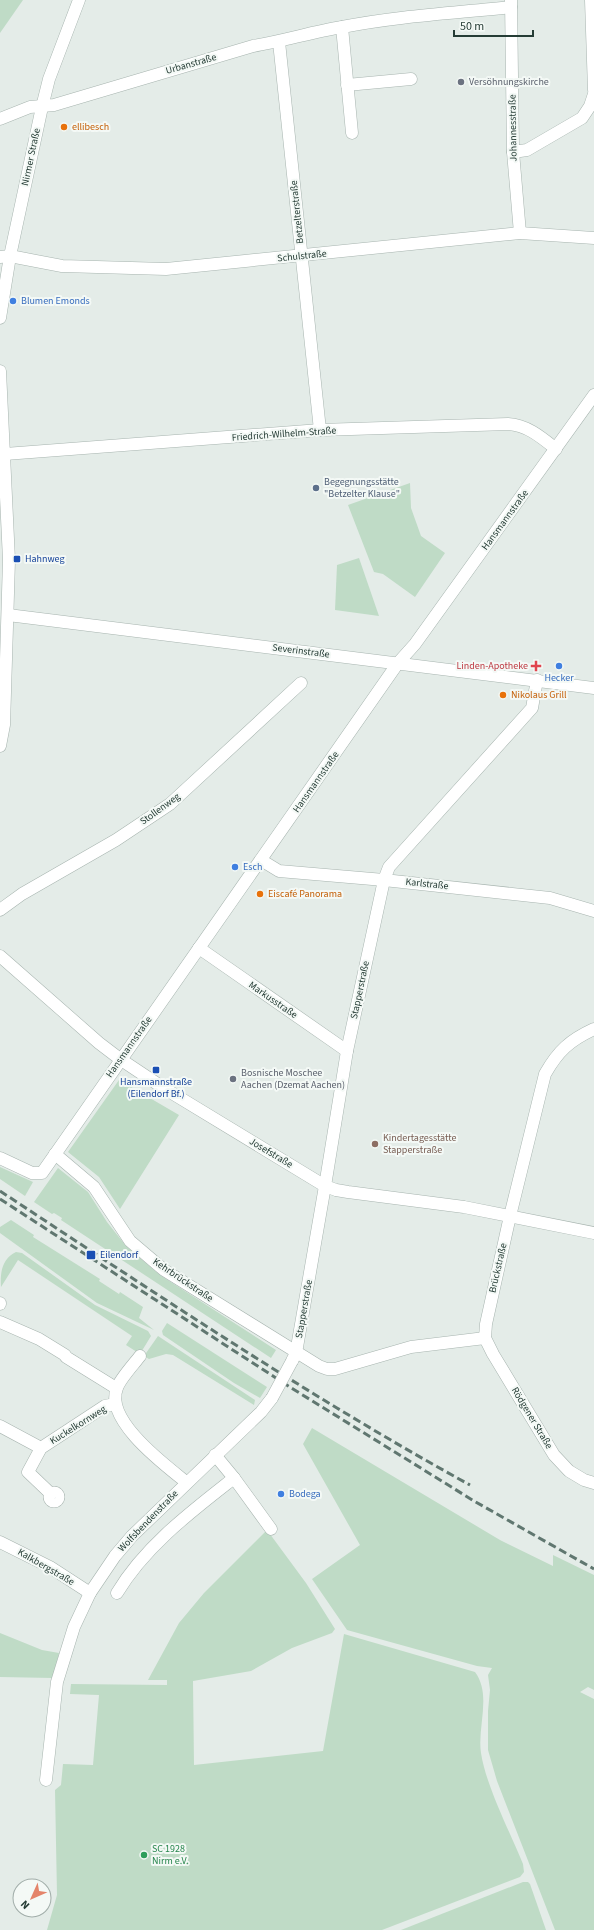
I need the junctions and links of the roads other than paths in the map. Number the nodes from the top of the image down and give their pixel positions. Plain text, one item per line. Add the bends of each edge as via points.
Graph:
1 (79, 0) edge
2 (591, 0) edge
3 (511, 3) edge
4 (342, 27) junction
5 (279, 42) junction
6 (411, 79) dead end
7 (347, 85) junction
8 (594, 90) edge
9 (594, 94) edge
10 (42, 107) junction
11 (0, 119) edge
12 (352, 133) dead end
13 (513, 152) junction
14 (520, 233) junction
15 (594, 238) edge
16 (5, 256) edge
17 (301, 256) junction
18 (0, 318) edge
19 (0, 371) edge
20 (592, 402) edge
21 (320, 430) junction
22 (556, 448) junction
23 (5, 454) junction
24 (8, 615) junction
25 (4, 635) edge
26 (398, 663) junction
27 (537, 680) junction
28 (302, 683) dead end
29 (594, 688) edge
30 (0, 746) edge
31 (261, 860) junction
32 (384, 880) junction
33 (0, 910) edge
34 (594, 911) edge
35 (199, 948) junction
36 (0, 956) edge
37 (594, 1029) edge
38 (347, 1051) junction
39 (120, 1059) junction
40 (55, 1154) junction
41 (0, 1158) edge
42 (325, 1186) junction
43 (510, 1216) junction
44 (594, 1233) edge
45 (0, 1322) edge
46 (485, 1338) junction
47 (140, 1356) dead end
48 (294, 1357) junction
49 (116, 1388) junction
50 (115, 1404) junction
51 (0, 1426) edge
52 (41, 1448) junction
53 (215, 1455) junction
54 (234, 1478) junction
55 (186, 1482) junction
56 (594, 1484) edge
57 (51, 1494) dead end
58 (271, 1529) dead end
59 (0, 1542) edge
60 (90, 1593) junction
61 (117, 1593) dead end
62 (46, 1780) dead end

1 - 10 street, Nirmer Straße via 49,79
2 - 8 street
3 - 4 street, Urbanstraße
3 - 13 street, Johannesstraße
4 - 5 street, Urbanstraße
4 - 7 street
5 - 10 street, Urbanstraße via 253,46
5 - 17 street, Betzelterstraße
6 - 7 street
7 - 12 street
9 - 13 street via 582,118 527,150
10 - 11 street, Urbanstraße via 30,107
10 - 16 street, Nirmer Straße
13 - 14 street, Johannesstraße
14 - 15 street, Schulstraße
14 - 17 street, Schulstraße
16 - 17 street, Schulstraße via 62,266 166,269
16 - 18 street, Nirmer Straße
17 - 21 street, Betzelterstraße
19 - 23 street
20 - 22 street, Hansmannstraße
21 - 22 street, Friedrich-Wilhelm-Straße via 508,424 520,425
21 - 23 street, Friedrich-Wilhelm-Straße
22 - 26 street, Hansmannstraße via 415,644
23 - 24 street via 9,560
24 - 25 street
24 - 26 street, Severinstraße
25 - 30 street via 4,725
26 - 27 street, Severinstraße
26 - 31 street, Hansmannstraße
27 - 29 street, Severinstraße
27 - 32 street, Stapperstraße via 532,708 389,867
28 - 33 street, Stollenweg via 170,804
31 - 32 street, Karlstraße via 279,872
31 - 35 street, Hansmannstraße
32 - 34 street, Karlstraße via 550,898
32 - 38 street, Stapperstraße
35 - 38 street, Markusstraße
35 - 39 street, Hansmannstraße
36 - 39 street, Josefstraße
37 - 43 street, Brückstraße via 567,1044 554,1057 545,1074
38 - 42 street, Stapperstraße
39 - 40 street, Hansmannstraße
39 - 42 street, Josefstraße
40 - 41 street, Hansmannstraße via 42,1173 32,1173
40 - 48 street, Kehrbrückstraße via 94,1187 130,1241 164,1270
42 - 43 street, Josefstraße via 336,1190 464,1207
42 - 48 street, Stapperstraße
43 - 44 street, Josefstraße
43 - 46 street, Brückstraße
45 - 49 street via 39,1340
46 - 48 street via 411,1347 335,1369 327,1369
46 - 56 street, Rödgener Straße via 554,1455 568,1471
47 - 49 street
48 - 53 street, Wolfsbendenstraße, bridge via 272,1398
49 - 50 street, Kuckelkornweg
50 - 52 street, Kuckelkornweg via 105,1406
50 - 55 street, Kuckelkornweg via 128,1428 148,1451
51 - 52 street, Kuckelkornweg
52 - 57 street, Kuckelkornweg via 28,1472
53 - 54 street
53 - 55 street, Wolfsbendenstraße
54 - 58 street
54 - 61 street via 175,1526 128,1576
55 - 60 street, Wolfsbendenstraße via 132,1536 108,1565
59 - 60 street, Kalkbergstraße via 44,1564
60 - 62 street, Wolfsbendenstraße via 74,1627 57,1682

